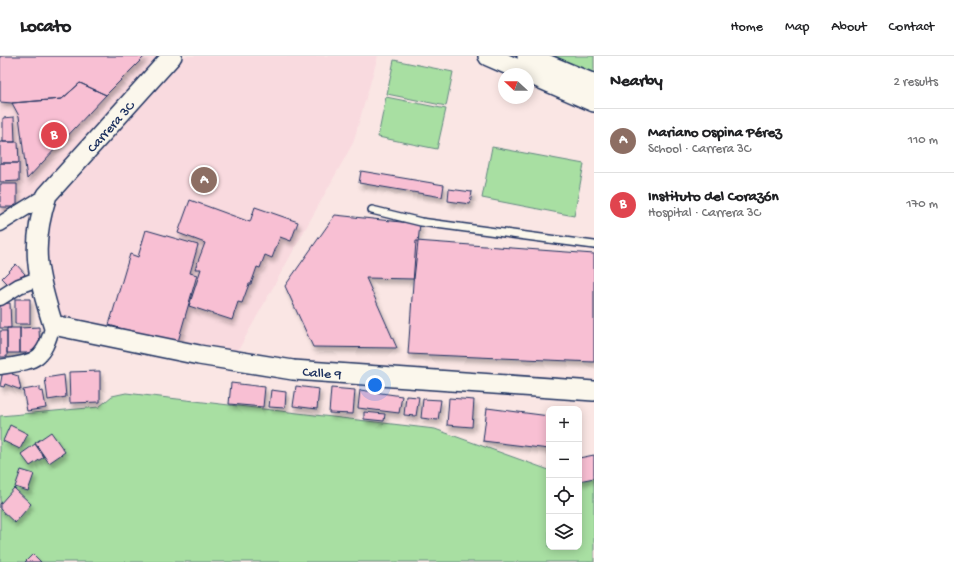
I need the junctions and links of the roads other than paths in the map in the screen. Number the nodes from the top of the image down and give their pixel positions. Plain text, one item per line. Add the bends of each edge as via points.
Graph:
1 (172, 56) edge
2 (488, 56) edge
3 (526, 56) edge
4 (594, 84) edge
5 (594, 102) edge
6 (47, 195) junction
7 (372, 210) dead end
8 (0, 224) edge
9 (594, 245) edge
10 (40, 278) junction
11 (0, 298) edge
12 (53, 325) junction
13 (0, 366) edge
14 (594, 391) edge

1 - 6 street, Carrera 3C
2 - 5 street
3 - 4 street
6 - 8 street
6 - 10 street via 40,216 36,247
7 - 9 lane via 421,222
10 - 11 street via 19,286
10 - 12 street
12 - 13 street via 48,344 41,356 18,364
12 - 14 street, Calle 9 via 199,355 293,370

